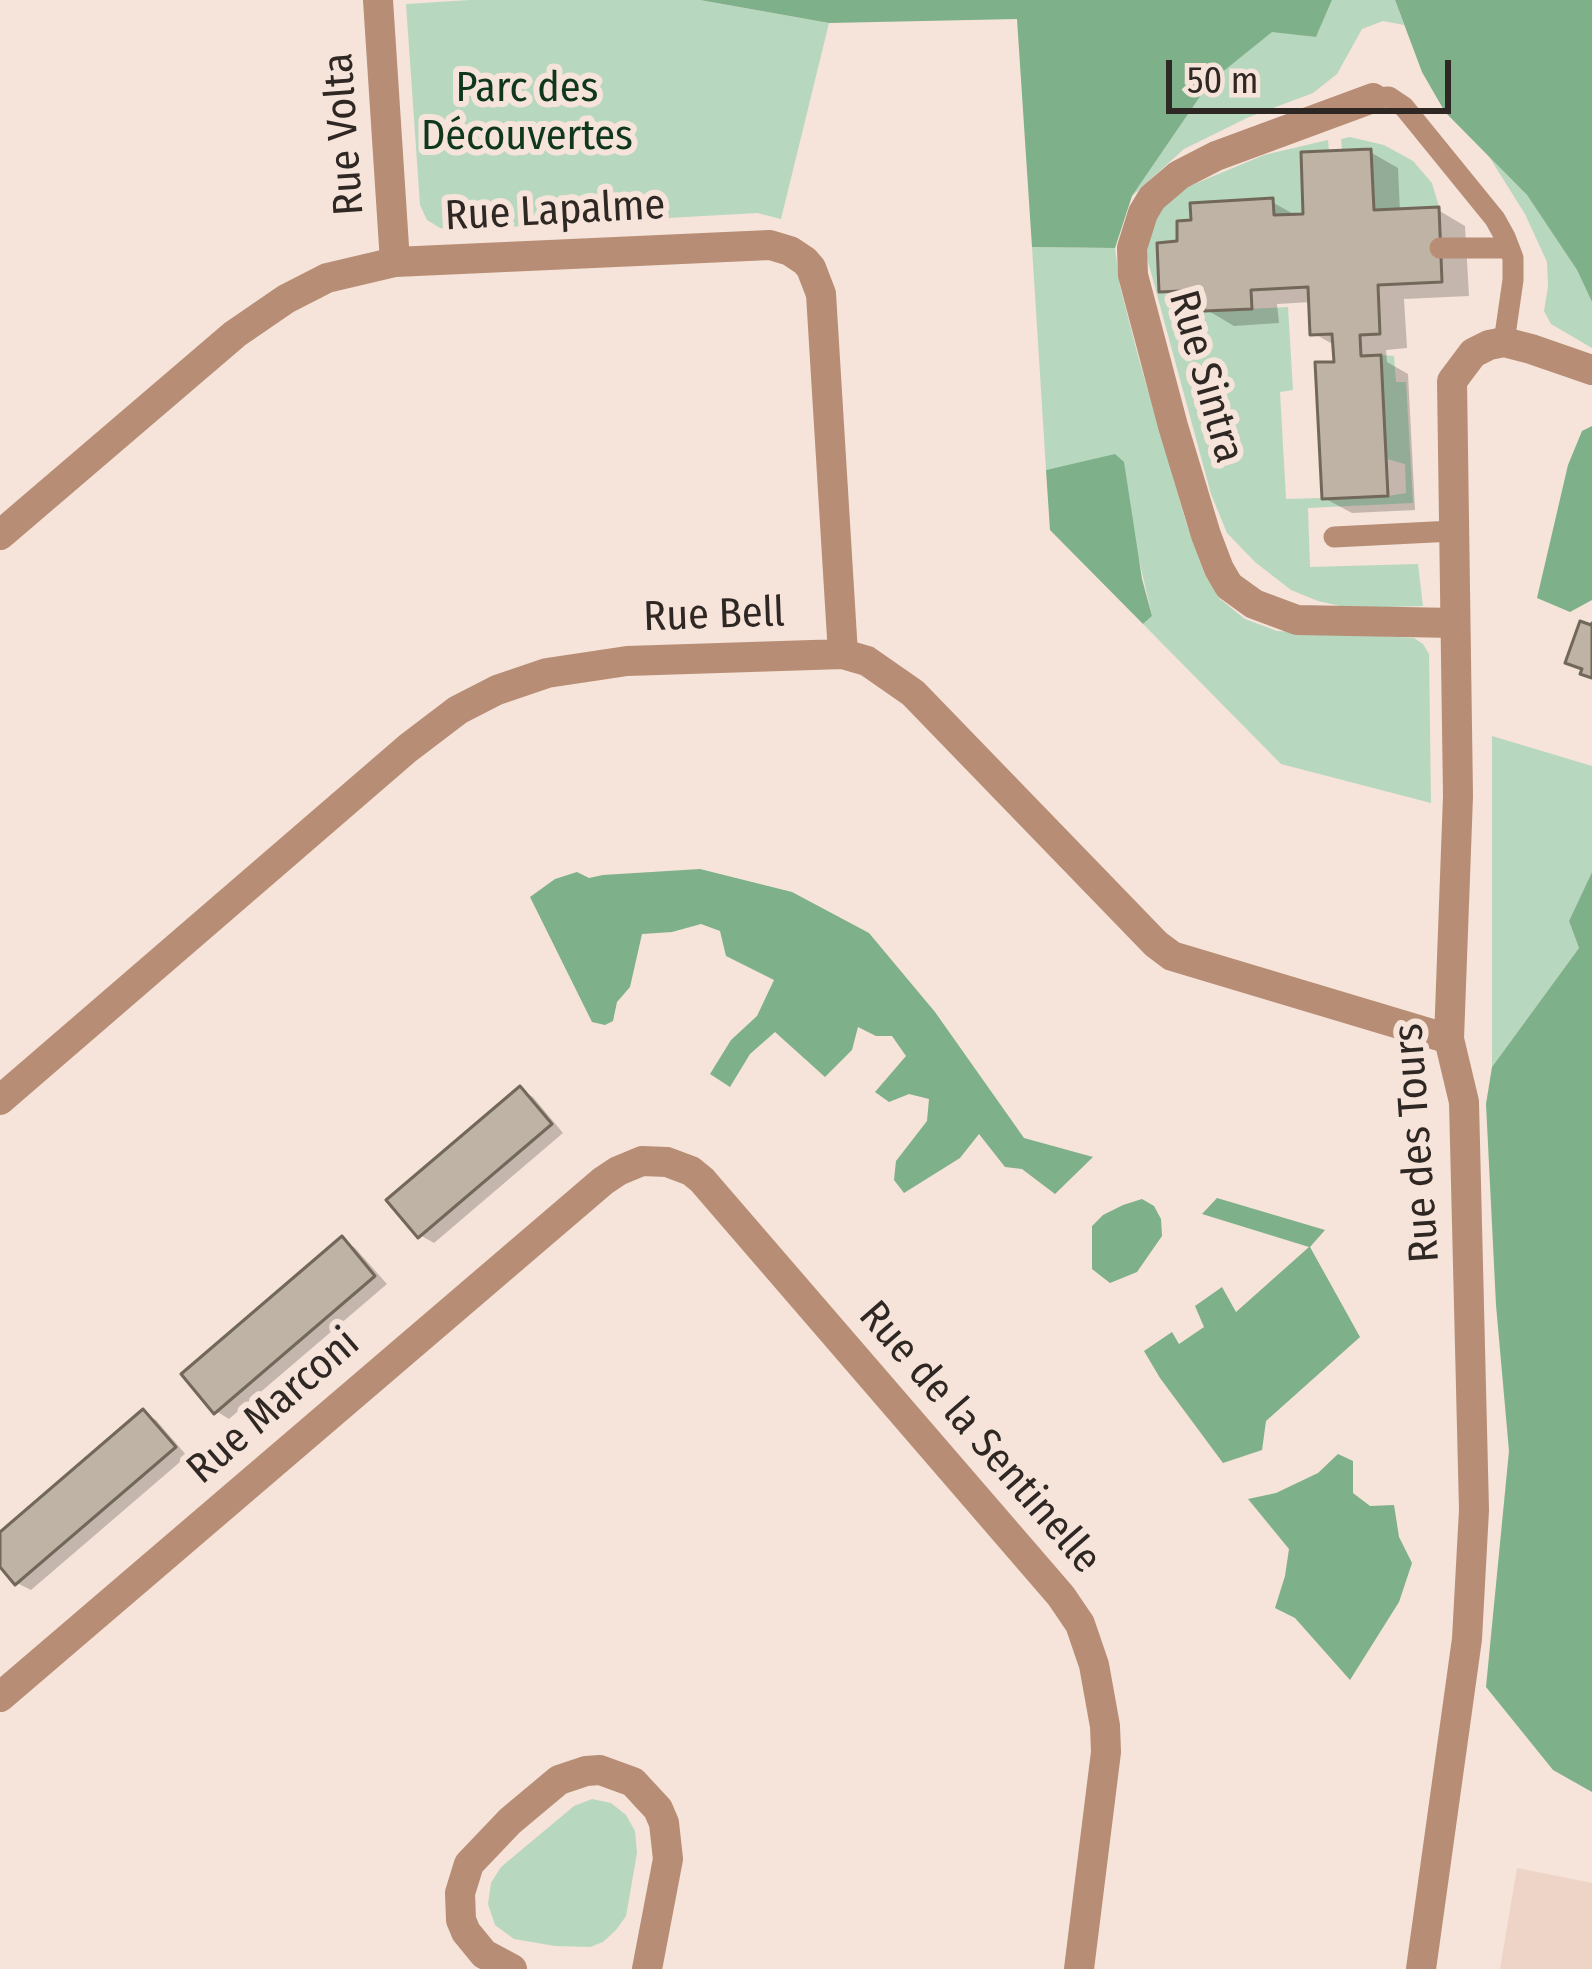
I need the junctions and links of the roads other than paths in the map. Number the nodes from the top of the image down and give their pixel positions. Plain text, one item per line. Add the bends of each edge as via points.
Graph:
1 (378, 0) edge
2 (1373, 98) joint
3 (1440, 248) dead end
4 (1509, 248) junction
5 (395, 262) junction
6 (1504, 342) junction
7 (1592, 370) edge
8 (1453, 531) junction
9 (0, 535) edge
10 (1334, 537) dead end
11 (1455, 623) junction
12 (843, 654) junction
13 (1449, 1039) junction
14 (0, 1100) edge
15 (603, 1181) joint
16 (0, 1697) edge
17 (512, 1969) edge
18 (647, 1969) edge
19 (1079, 1969) edge
20 (1421, 1969) edge

1 - 5 street, Rue Volta
2 - 4 lane via 1404,107 1495,219
2 - 11 street, Rue Sintra via 1179,175 1143,213 1133,275 1206,535 1228,586 1298,620
3 - 4 lane
4 - 6 lane
5 - 9 street, Rue Lapalme via 327,278 247,324
5 - 12 street, Rue Lapalme via 758,244 806,261 824,316
6 - 7 street
6 - 8 street, Rue des Tours via 1473,353 1452,381
8 - 10 lane
8 - 11 street, Rue des Tours
11 - 13 street, Rue des Tours
12 - 13 street, Rue Bell via 913,693 1172,956
12 - 14 street, Rue Bell via 594,664 533,677 468,704
13 - 20 street, Rue des Tours via 1464,1102 1474,1510 1467,1639
15 - 16 street, Rue Marconi
15 - 19 street, Rue de la Sentinelle via 655,1160 702,1180 1076,1615 1094,1665 1106,1752
17 - 18 street via 484,1954 461,1921 469,1864 559,1780 600,1770 633,1782 664,1823 668,1859

